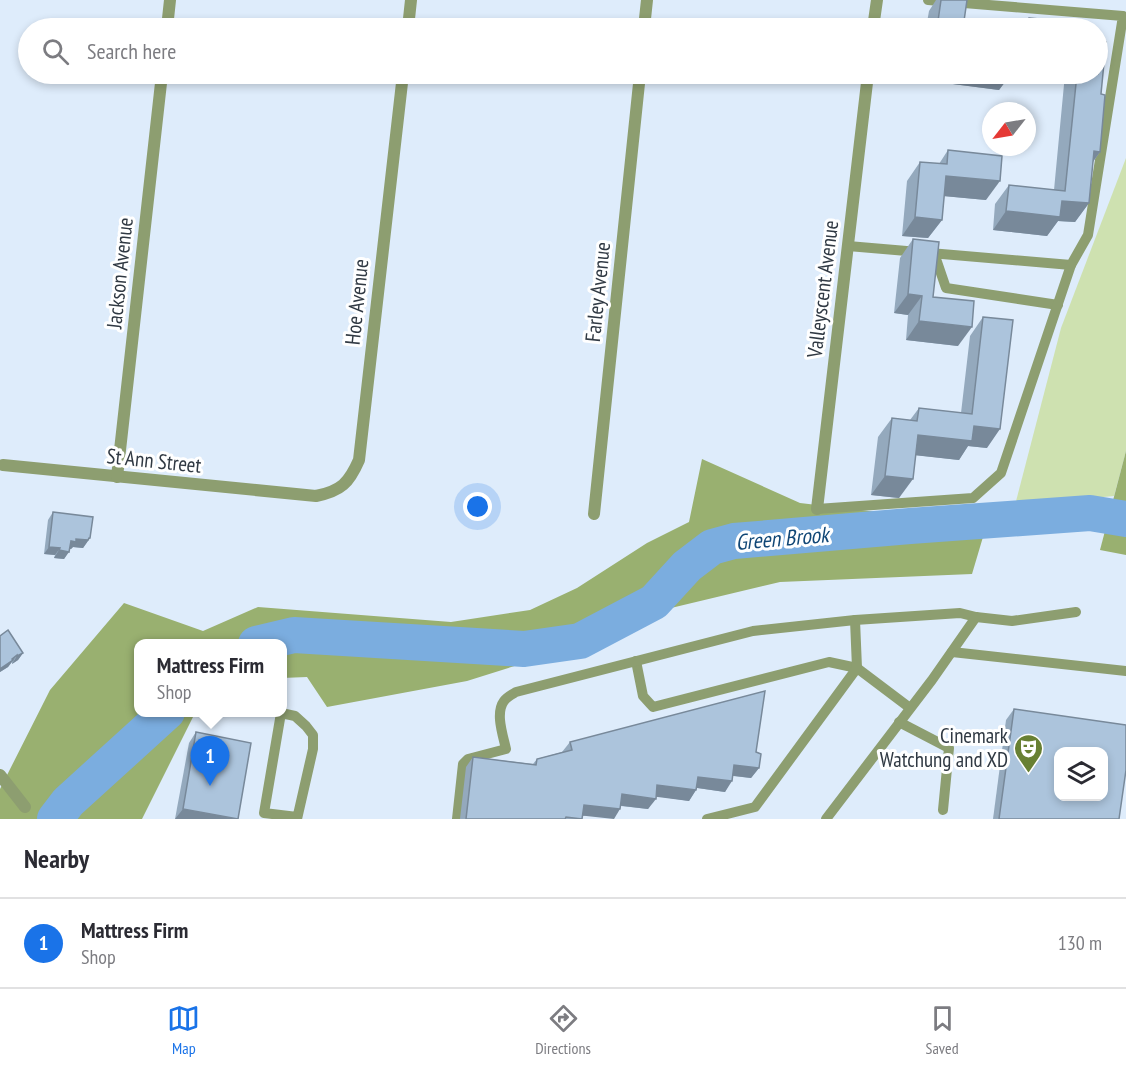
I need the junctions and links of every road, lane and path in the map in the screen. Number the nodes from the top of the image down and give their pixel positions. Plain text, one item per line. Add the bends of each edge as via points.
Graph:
1 (170, 0) edge
2 (411, 0) edge
3 (647, 0) edge
4 (877, 0) edge
5 (928, 0) edge
6 (168, 18) edge
7 (409, 18) edge
8 (645, 18) edge
9 (874, 18) edge
10 (161, 84) edge
11 (402, 84) edge
12 (639, 84) edge
13 (867, 84) edge
14 (848, 246) junction
15 (934, 253) junction
16 (1071, 266) junction
17 (1058, 305) junction
18 (3, 465) dead end
19 (117, 477) junction
20 (300, 495) joint
21 (817, 509) joint
22 (594, 514) dead end
23 (1076, 612) dead end
24 (976, 617) junction
25 (855, 620) junction
26 (952, 652) junction
27 (636, 661) junction
28 (857, 668) junction
29 (1126, 670) edge
30 (910, 708) junction
31 (287, 714) edge
32 (280, 717) edge
33 (900, 722) junction
34 (0, 775) edge
35 (25, 807) dead end
36 (943, 810) dead end
37 (297, 818) edge
38 (457, 819) edge
39 (707, 819) edge
40 (826, 819) edge

1 - 6 street
2 - 7 street
3 - 8 street
4 - 9 street
5 - 16 lane via 1123,16 1088,235
10 - 19 street, Jackson Avenue
11 - 20 street, Hoe Avenue via 359,460 353,474 330,493
12 - 22 street, Farley Avenue
13 - 14 street, Valleyscent Avenue
14 - 15 lane
14 - 21 street, Valleyscent Avenue
15 - 16 lane
15 - 17 lane via 946,288
16 - 17 lane
17 - 21 lane via 1001,473 973,498
18 - 19 street, St Ann Street
19 - 20 street, St Ann Street
23 - 24 lane via 1012,621
24 - 25 lane via 960,613
24 - 26 lane
25 - 27 lane via 753,631
25 - 28 lane
26 - 29 lane
26 - 30 lane
27 - 28 lane via 643,696 653,707 829,662
27 - 38 lane via 507,697 500,713 506,748 468,759 464,764
28 - 30 lane
28 - 39 lane via 755,807
30 - 33 lane
31 - 37 lane via 294,716 313,735
32 - 37 lane via 264,813
33 - 36 lane via 949,748
33 - 40 lane
34 - 35 street

